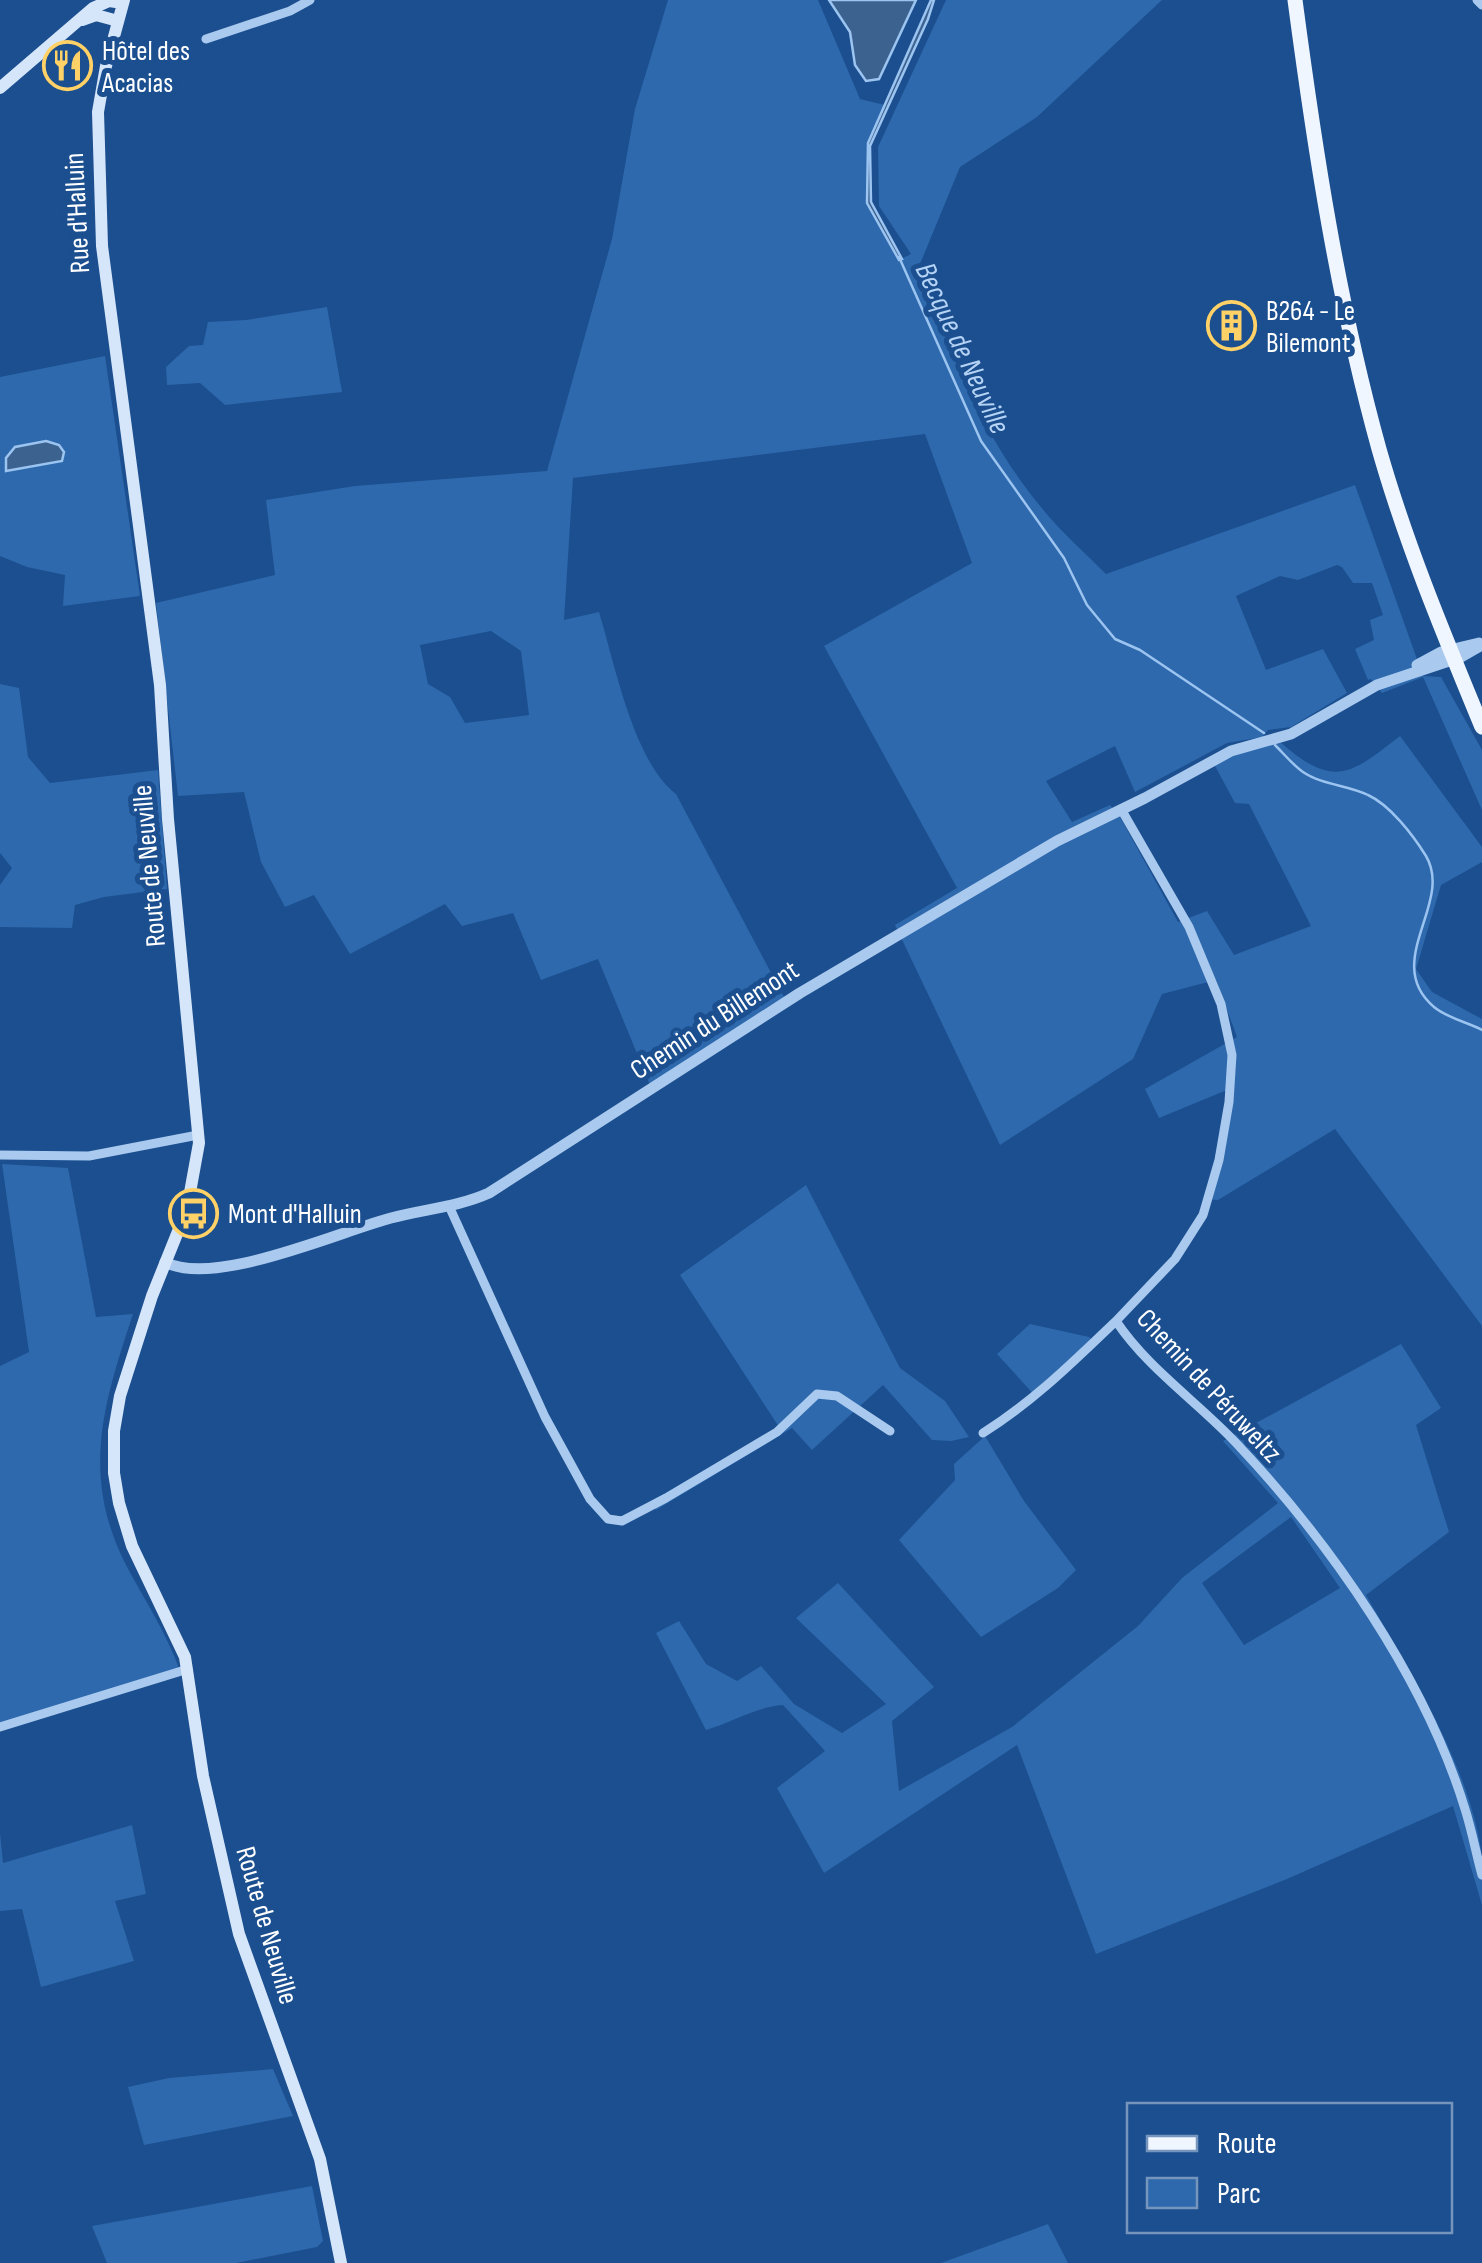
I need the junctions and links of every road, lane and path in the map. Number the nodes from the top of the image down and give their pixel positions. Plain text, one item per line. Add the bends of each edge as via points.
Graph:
1 (310, 0) edge
2 (1294, 0) edge
3 (1476, 0) edge
4 (124, 1) edge
5 (1482, 5) edge
6 (118, 20) junction
7 (75, 24) junction
8 (206, 39) dead end
9 (0, 88) edge
10 (125, 425) joint
11 (1482, 644) edge
12 (1447, 656) junction
13 (1482, 727) edge
14 (1482, 738) edge
15 (1122, 809) junction
16 (198, 1134) junction
17 (0, 1155) edge
18 (449, 1206) junction
19 (166, 1262) junction
20 (1116, 1321) junction
21 (890, 1431) dead end
22 (983, 1433) dead end
23 (188, 1669) junction
24 (0, 1728) edge
25 (1482, 1875) edge
26 (341, 2263) edge

1 - 8 street
2 - 12 main road via 1348,325 1379,450
3 - 5 street
4 - 6 main road, Rue d'Halluin
4 - 7 main road via 99,4
6 - 7 main road via 96,15
6 - 10 main road, Rue d'Halluin via 101,92 98,146 106,292
7 - 9 main road
10 - 16 main road, Route de Neuville via 160,685
11 - 12 street, Chemin du Billemont
12 - 13 main road
12 - 14 main road
12 - 15 street, Chemin du Billemont via 1396,676 1292,734 1222,754
15 - 18 street, Chemin du Billemont via 863,954 511,1181
15 - 20 street, Chemin de Péruweltz via 1189,926 1221,1004 1232,1055 1222,1146 1203,1215 1175,1260
16 - 17 street via 89,1156
16 - 19 main road, Route de Neuville via 193,1186
18 - 19 street, Chemin du Billemont via 254,1260 190,1270
18 - 21 street via 545,1416 604,1516 622,1521 657,1504 777,1432 817,1394 837,1396
19 - 23 main road, Route de Neuville via 115,1386 106,1456 120,1532
20 - 22 street via 1058,1378
20 - 25 street, Chemin de Péruweltz via 1238,1445 1345,1574 1446,1758
23 - 24 street
23 - 26 main road, Route de Neuville via 206,1792 239,1934 320,2159

